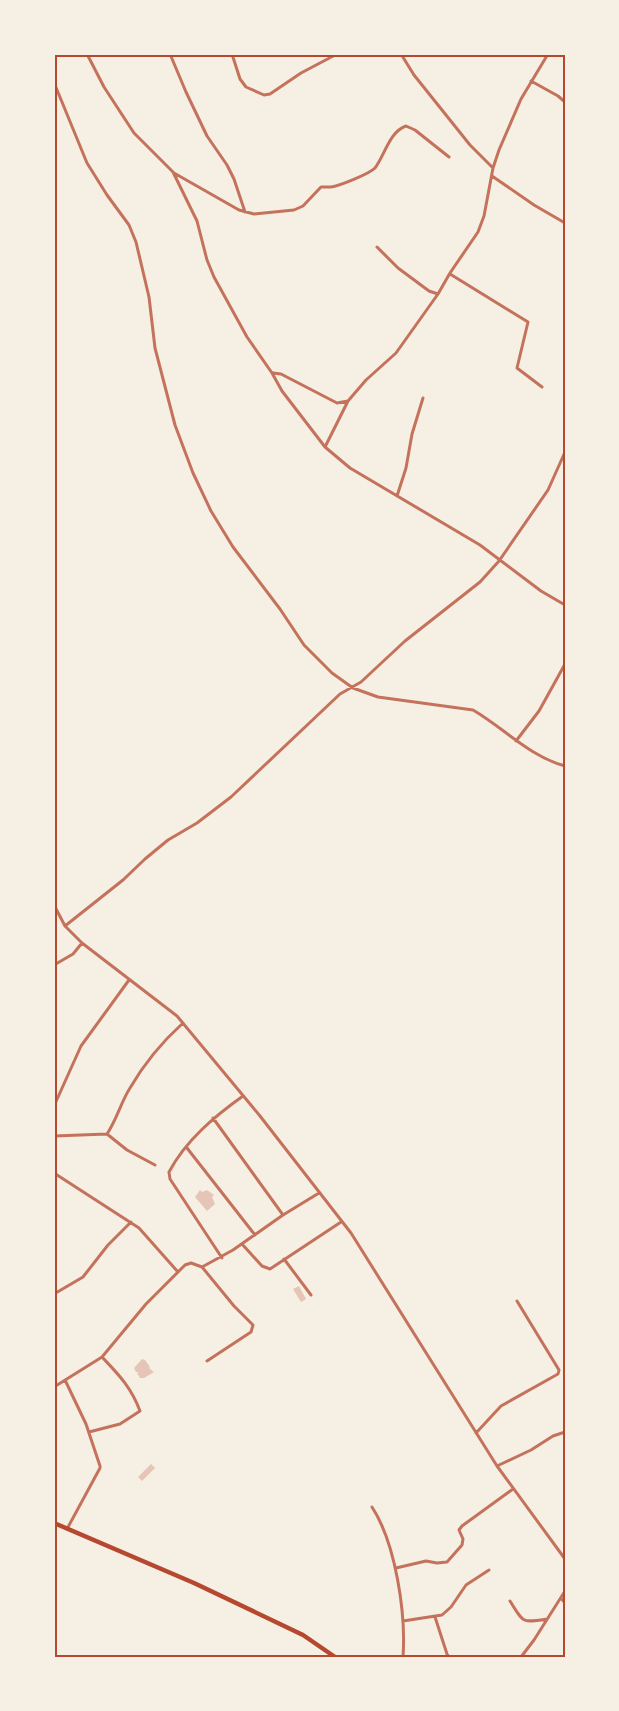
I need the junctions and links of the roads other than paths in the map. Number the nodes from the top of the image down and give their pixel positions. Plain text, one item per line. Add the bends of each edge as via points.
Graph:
1 (56, 54) edge
2 (87, 54) edge
3 (170, 54) edge
4 (232, 54) edge
5 (337, 54) edge
6 (401, 54) edge
7 (548, 54) edge
8 (54, 61) edge
9 (54, 78) edge
10 (531, 81) junction
11 (565, 102) edge
12 (449, 157) dead end
13 (493, 168) junction
14 (172, 172) junction
15 (492, 176) junction
16 (245, 212) junction
17 (565, 223) edge
18 (377, 247) dead end
19 (450, 274) junction
20 (438, 294) junction
21 (272, 373) junction
22 (542, 387) dead end
23 (423, 398) dead end
24 (348, 401) junction
25 (325, 447) junction
26 (565, 452) edge
27 (397, 496) junction
28 (500, 561) junction
29 (565, 605) edge
30 (565, 664) edge
31 (353, 688) junction
32 (516, 741) junction
33 (565, 766) edge
34 (54, 905) edge
35 (65, 926) junction
36 (82, 943) junction
37 (54, 966) edge
38 (129, 980) junction
39 (183, 1023) junction
40 (243, 1096) junction
41 (54, 1106) edge
42 (213, 1118) junction
43 (107, 1134) junction
44 (54, 1137) edge
45 (187, 1148) junction
46 (155, 1165) dead end
47 (54, 1173) edge
48 (319, 1192) junction
49 (283, 1215) junction
50 (131, 1222) junction
51 (341, 1222) junction
52 (255, 1235) junction
53 (242, 1244) junction
54 (222, 1257) junction
55 (284, 1259) junction
56 (202, 1267) junction
57 (178, 1272) junction
58 (54, 1294) edge
59 (311, 1295) dead end
60 (517, 1301) dead end
61 (102, 1357) junction
62 (207, 1361) dead end
63 (65, 1380) junction
64 (54, 1387) edge
65 (89, 1432) junction
66 (476, 1432) junction
67 (565, 1432) edge
68 (497, 1466) junction
69 (513, 1490) junction
70 (372, 1508) dead end
71 (54, 1523) edge
72 (67, 1529) junction
73 (565, 1559) edge
74 (396, 1568) junction
75 (489, 1569) dead end
76 (565, 1591) edge
77 (561, 1598) junction
78 (510, 1601) dead end
79 (565, 1603) edge
80 (434, 1616) junction
81 (547, 1619) junction
82 (403, 1621) junction
83 (335, 1657) edge
84 (403, 1657) edge
85 (452, 1657) edge
86 (521, 1657) edge

1 - 8 street
2 - 14 street via 134,133
3 - 16 street via 207,136 234,179
4 - 5 street via 246,87 264,95
6 - 13 street via 470,145
7 - 10 street
9 - 31 street via 87,163 129,225 136,242 157,357 175,425 211,511 233,548 304,645
10 - 11 street
10 - 13 street
12 - 16 street via 406,126 396,133 369,172 332,187 321,187 294,210
13 - 15 street
14 - 16 street
14 - 21 street via 197,221 214,277
15 - 17 street
15 - 19 street via 482,225
18 - 20 street via 392,263
19 - 20 street
19 - 22 street via 528,322 517,368
20 - 24 street via 396,352
21 - 24 street via 337,403
21 - 25 street
23 - 27 street
24 - 25 street
25 - 27 street via 350,468
26 - 28 street via 548,490
27 - 28 street
28 - 29 street
28 - 31 street
30 - 32 street via 539,711
31 - 32 street via 378,697 473,710
31 - 35 street via 344,691 231,798 168,840
32 - 33 street
34 - 35 street
35 - 36 street
36 - 37 street via 74,954
36 - 38 street
38 - 39 street
38 - 41 street via 81,1046
39 - 40 street
39 - 43 street via 159,1047 132,1084
40 - 42 street
40 - 48 street
42 - 45 street
42 - 49 street
43 - 44 street
43 - 46 street
45 - 52 street
45 - 54 street via 171,1168 170,1179
47 - 50 street
48 - 49 street
48 - 51 street
49 - 52 street
50 - 57 street
50 - 58 street via 83,1277
51 - 55 street
51 - 66 street
52 - 53 street
53 - 54 street
53 - 55 street via 266,1268
54 - 56 street
55 - 59 street
56 - 57 street via 191,1263
56 - 62 street via 253,1325 251,1332
57 - 61 street
60 - 66 street via 558,1374 501,1406
61 - 63 street
61 - 65 street via 124,1380 140,1411 120,1424
63 - 64 street
63 - 65 street
65 - 72 street via 100,1468
66 - 68 street
67 - 68 street
68 - 69 street
69 - 73 street
69 - 74 street via 462,1526 462,1545 447,1562 426,1561
70 - 74 street via 381,1522
71 - 72 main road
72 - 83 main road via 303,1635
74 - 82 street
75 - 80 street via 466,1585 446,1612
76 - 77 street
77 - 79 street
77 - 81 street
78 - 81 street via 525,1622
80 - 82 street
80 - 85 street via 447,1654
81 - 86 street
82 - 84 street

